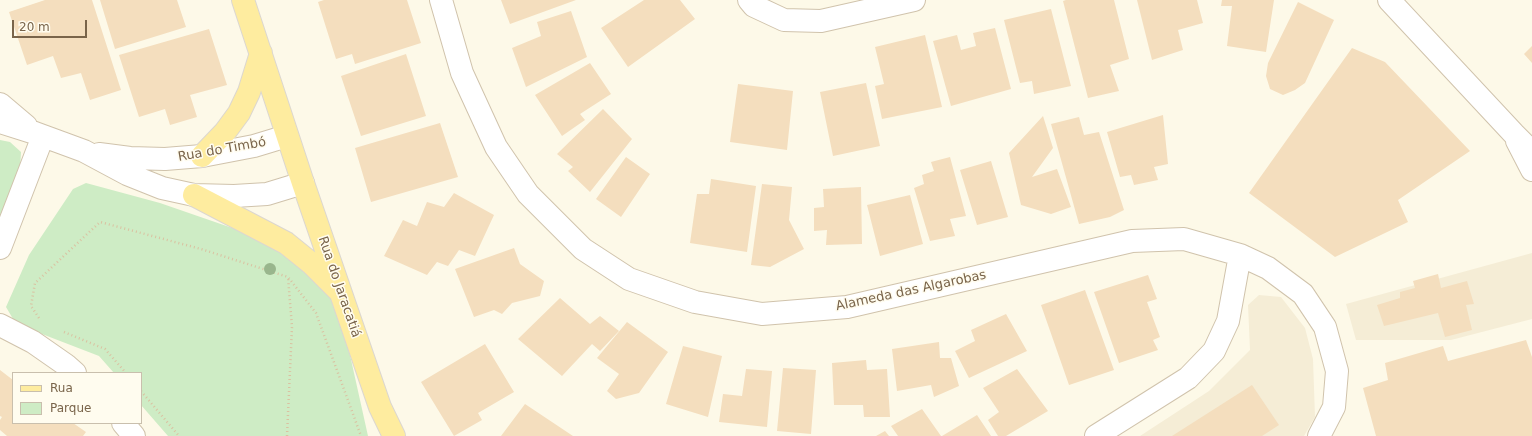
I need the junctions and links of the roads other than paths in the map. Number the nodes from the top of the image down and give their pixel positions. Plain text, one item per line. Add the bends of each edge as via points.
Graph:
1 (243, 0) edge
2 (441, 0) edge
3 (749, 0) edge
4 (914, 0) edge
5 (1389, 0) edge
6 (262, 52) junction
7 (0, 104) edge
8 (0, 122) edge
9 (39, 134) junction
10 (1514, 134) junction
11 (287, 136) junction
12 (84, 151) junction
13 (1532, 152) edge
14 (202, 156) junction
15 (1532, 170) edge
16 (303, 184) junction
17 (194, 195) junction
18 (0, 248) edge
19 (1240, 255) junction
20 (342, 295) junction
21 (0, 325) edge
22 (74, 372) edge
23 (124, 424) edge
24 (134, 436) edge
25 (394, 436) edge
26 (1096, 436) edge
27 (1319, 436) edge

1 - 6 main road, Rua do Jaracatiá
2 - 19 street, Alameda das Algarobas via 462,73 496,147 528,194 583,249 628,279 695,302 762,314 847,307 1132,241 1184,239
3 - 4 street via 754,6 784,20 821,22
5 - 10 street
6 - 11 main road, Rua do Jaracatiá
6 - 14 main road via 239,113
7 - 9 street, Rua do Timbó
8 - 9 street, Rua do Timbó
9 - 12 street, Rua do Timbó
9 - 18 street
10 - 13 street
10 - 15 street
11 - 14 street, Rua do Timbó via 254,146
11 - 16 main road, Rua do Jaracatiá
12 - 14 street, Rua do Timbó via 130,158
12 - 17 street, Rua do Timbó via 127,174 162,188
16 - 17 street, Rua do Timbó via 267,194
16 - 20 main road, Rua do Jaracatiá
17 - 20 main road via 286,243 312,264
19 - 26 street via 1228,321 1214,351 1188,378
19 - 27 street, Alameda das Algarobas via 1268,268 1303,294 1325,327 1337,372 1334,406
20 - 25 main road, Rua do Jaracatiá via 380,407
21 - 22 street via 33,342
23 - 24 street

